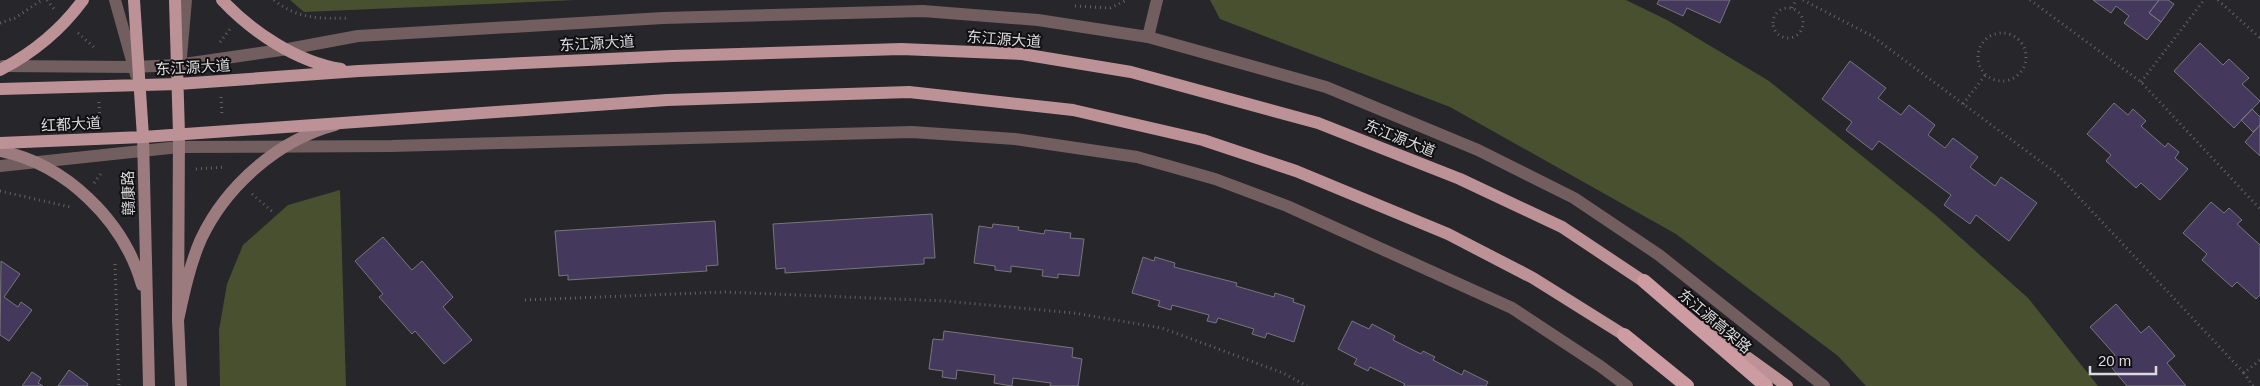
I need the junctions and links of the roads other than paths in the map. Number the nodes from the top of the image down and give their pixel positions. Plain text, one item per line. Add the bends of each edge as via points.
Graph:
1 (83, 0) edge
2 (115, 0) edge
3 (134, 0) edge
4 (175, 0) edge
5 (186, 0) edge
6 (222, 0) edge
7 (1157, 0) edge
8 (1148, 37) junction
9 (288, 49) junction
10 (178, 64) junction
11 (3, 67) edge
12 (135, 67) junction
13 (359, 71) junction
14 (178, 84) junction
15 (139, 86) junction
16 (0, 89) edge
17 (355, 120) junction
18 (143, 137) junction
19 (179, 141) junction
20 (0, 143) edge
21 (287, 146) junction
22 (143, 150) junction
23 (0, 151) edge
24 (36, 163) junction
25 (0, 166) edge
26 (1644, 281) junction
27 (146, 298) junction
28 (178, 320) junction
29 (1624, 335) junction
30 (149, 386) edge
31 (181, 386) edge
32 (1627, 386) edge
33 (1678, 386) edge
34 (1687, 386) edge
35 (1766, 386) edge
36 (1787, 386) edge
37 (1824, 386) edge

1 - 11 main road via 40,46
2 - 12 street
3 - 12 main road, 赣康路
4 - 10 main road
5 - 10 street
6 - 9 main road via 263,35
7 - 8 street
8 - 9 street via 1038,20 923,11 643,19 358,36
8 - 37 street via 1326,87 1478,150 1574,198 1659,256
9 - 10 street
9 - 13 main road via 311,60
10 - 12 street
10 - 14 main road
11 - 12 street
12 - 15 main road, 赣康路
13 - 14 main road, 东江源大道
13 - 26 main road, 东江源大道 via 891,49 1022,54 1131,72 1318,123 1460,179 1562,227
14 - 15 main road, 东江源大道
14 - 19 main road
15 - 16 main road
15 - 18 main road, 赣康路
17 - 19 main road via 223,131
17 - 21 main road via 330,126
17 - 29 main road via 667,100 909,92 1073,110 1203,140 1305,175 1448,234 1533,278
18 - 19 main road
18 - 20 main road, 红都大道
18 - 22 main road, 赣康路
19 - 21 street via 224,146
19 - 22 street
19 - 28 main road
21 - 28 main road via 243,179 213,218 193,260
21 - 32 street via 912,132 1015,139 1137,157 1214,179 1287,206 1512,308
22 - 24 street
22 - 27 main road, 赣康路
23 - 24 main road
24 - 25 street
24 - 27 main road via 70,182 88,197 119,233
26 - 35 highway, 东江源高架路
26 - 36 main road, 东江源大道
27 - 30 main road, 赣康路
28 - 31 main road
29 - 33 main road
29 - 34 highway

